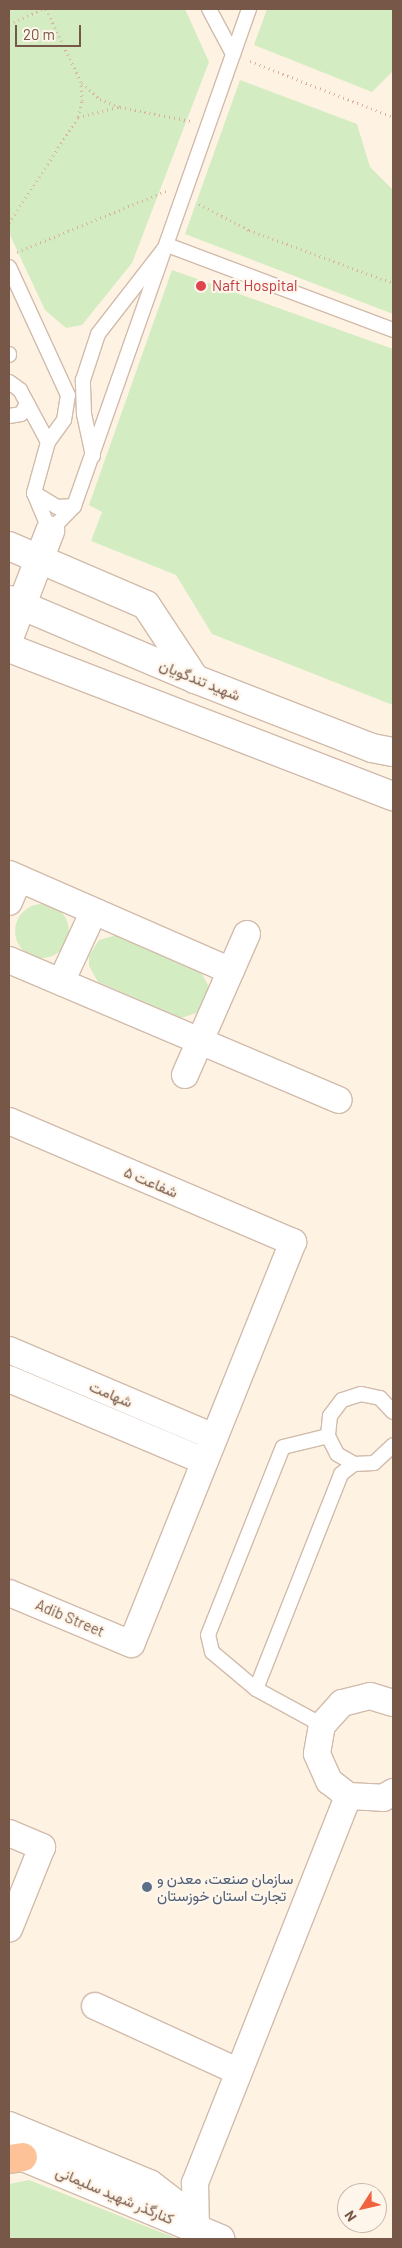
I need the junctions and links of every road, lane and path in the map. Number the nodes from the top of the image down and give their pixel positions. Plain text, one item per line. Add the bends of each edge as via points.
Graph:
1 (44, 9) edge
2 (209, 9) edge
3 (249, 9) edge
4 (9, 24) edge
5 (233, 54) junction
6 (81, 82) junction
7 (120, 107) junction
8 (78, 117) junction
9 (393, 117) edge
10 (209, 124) junction
11 (184, 197) junction
12 (9, 224) edge
13 (168, 245) junction
14 (9, 256) edge
15 (9, 267) edge
16 (393, 283) edge
17 (393, 330) edge
18 (9, 382) edge
19 (27, 404) junction
20 (9, 416) edge
21 (48, 442) junction
22 (93, 456) junction
23 (34, 493) junction
24 (74, 506) junction
25 (50, 531) junction
26 (9, 546) edge
27 (40, 559) junction
28 (15, 602) edge
29 (9, 638) edge
30 (9, 648) edge
31 (195, 679) junction
32 (383, 750) edge
33 (361, 784) junction
34 (393, 796) edge
35 (14, 876) edge
36 (9, 902) edge
37 (94, 911) junction
38 (247, 934) dead end
39 (9, 960) edge
40 (231, 970) junction
41 (61, 982) junction
42 (200, 1041) junction
43 (185, 1075) dead end
44 (339, 1100) dead end
45 (9, 1121) edge
46 (9, 1350) edge
47 (9, 1379) edge
48 (393, 1412) edge
49 (328, 1436) junction
50 (214, 1438) junction
51 (393, 1445) edge
52 (204, 1461) junction
53 (354, 1464) junction
54 (9, 1593) edge
55 (256, 1689) junction
56 (393, 1703) edge
57 (322, 1725) junction
58 (393, 1792) edge
59 (348, 1796) junction
60 (9, 1832) edge
61 (9, 1929) edge
62 (95, 2006) dead end
63 (239, 2072) junction
64 (9, 2125) edge
65 (14, 2156) edge
66 (208, 2234) edge

1 - 4 path
1 - 6 path
2 - 5 lane
3 - 5 lane
5 - 9 path
5 - 10 lane
6 - 7 path via 100,99
6 - 8 path via 82,101
7 - 8 path
7 - 10 path
8 - 12 path
10 - 11 lane
11 - 13 lane
11 - 14 path via 164,190
11 - 16 path via 249,230
13 - 17 lane
13 - 22 lane
13 - 22 lane via 98,334 83,380 84,414
15 - 21 lane via 68,395 64,420
18 - 19 lane
19 - 20 lane via 21,414
19 - 21 lane
21 - 23 lane
22 - 24 lane
23 - 24 lane via 56,508
23 - 25 lane
24 - 25 lane
25 - 27 main road
26 - 27 main road
27 - 28 main road
27 - 31 main road via 146,605
28 - 29 main road
28 - 31 main road, شهید تندگویان
30 - 33 main road
31 - 32 main road, شهید تندگویان
32 - 33 main road
33 - 34 main road
35 - 36 street
35 - 37 street
37 - 40 street
37 - 41 street
38 - 40 street
39 - 41 street
40 - 42 street
41 - 42 street
42 - 43 street
42 - 44 street
45 - 50 street, شفاعت ۵ via 293,1242
46 - 50 street, شهامت
47 - 52 street, شهامت
48 - 49 lane via 380,1398 361,1394 342,1400 330,1416
49 - 53 lane via 337,1454
49 - 55 lane via 283,1447 208,1635 212,1652
50 - 52 street
51 - 53 lane via 374,1463
52 - 54 street, Adib Street via 130,1644
53 - 55 lane via 340,1474
55 - 57 lane
56 - 57 street via 370,1696 342,1703
57 - 59 street via 318,1754 329,1781
58 - 59 street via 383,1798
59 - 63 street
60 - 61 street via 42,1847
62 - 63 street
63 - 66 street via 195,2183
64 - 66 street via 150,2183
65 - 66 main road, کنارگذر شهید سلیمانی

